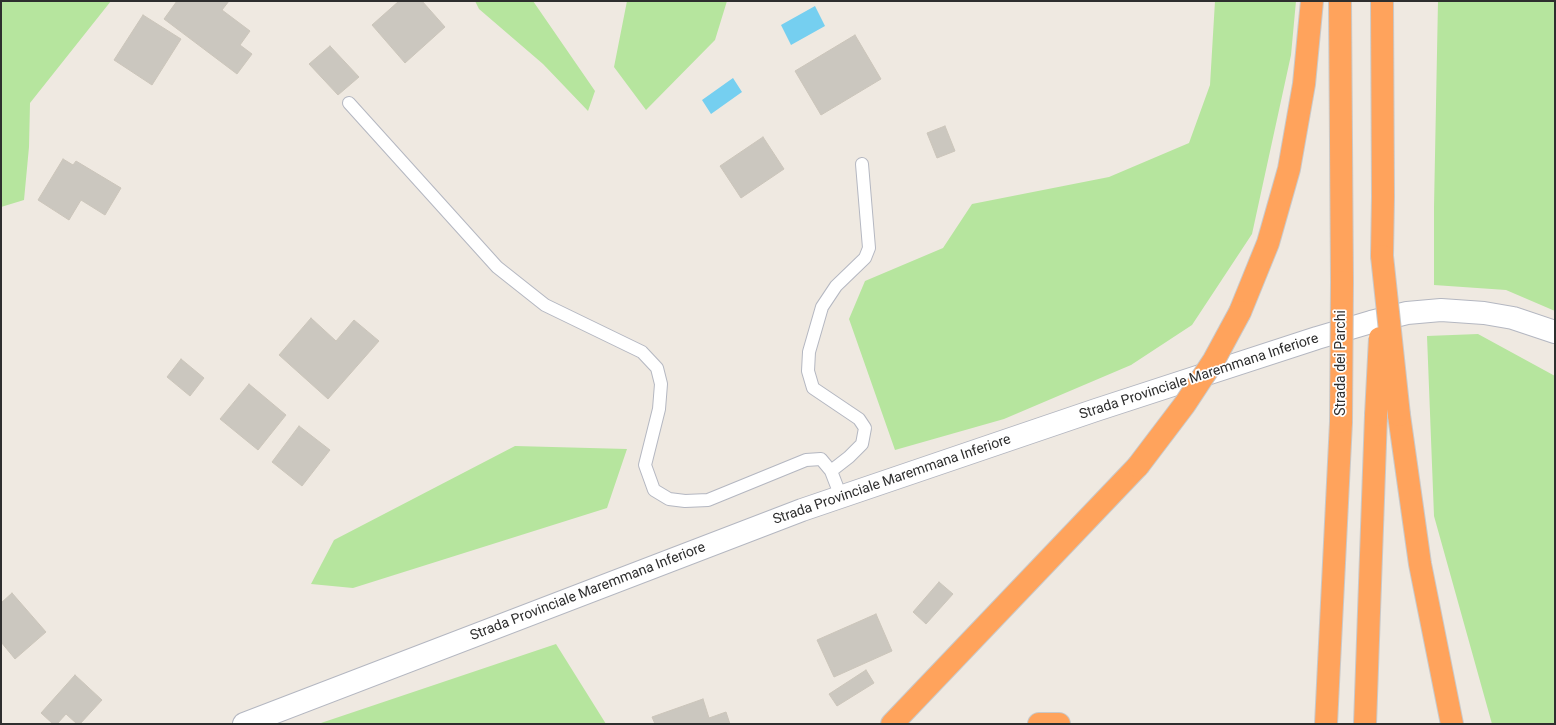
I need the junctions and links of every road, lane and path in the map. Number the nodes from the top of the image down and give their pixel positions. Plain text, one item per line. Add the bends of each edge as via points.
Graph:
1 (1312, 1) edge
2 (1340, 1) edge
3 (1382, 1) edge
4 (348, 103) dead end
5 (862, 164) dead end
6 (1382, 256) junction
7 (1555, 332) edge
8 (831, 471) junction
9 (841, 497) junction
10 (244, 724) edge
11 (892, 724) edge
12 (1038, 724) edge
13 (1059, 724) edge
14 (1326, 724) edge
15 (1365, 724) edge
16 (1452, 724) edge

1 - 11 highway, bridge via 1304,84 1288,169 1268,243 1240,312 1217,354 1186,404 1138,466
2 - 14 highway, Strada dei Parchi, bridge via 1341,422
3 - 6 highway
4 - 8 lane via 497,267 544,305 642,352 657,368 661,384 659,409 644,465 654,490 669,499 708,500 806,460 821,459
5 - 8 lane via 869,248 865,258 836,286 822,307 809,352 808,371 813,388 859,419 865,428 862,444
6 - 15 highway, bridge
6 - 16 highway, bridge via 1399,415 1420,564
7 - 9 main road, Strada Provinciale Maremmana Inferiore via 1528,322 1484,313 1441,310 1407,313 1317,338
8 - 9 lane
9 - 10 main road, Strada Provinciale Maremmana Inferiore
12 - 13 highway

